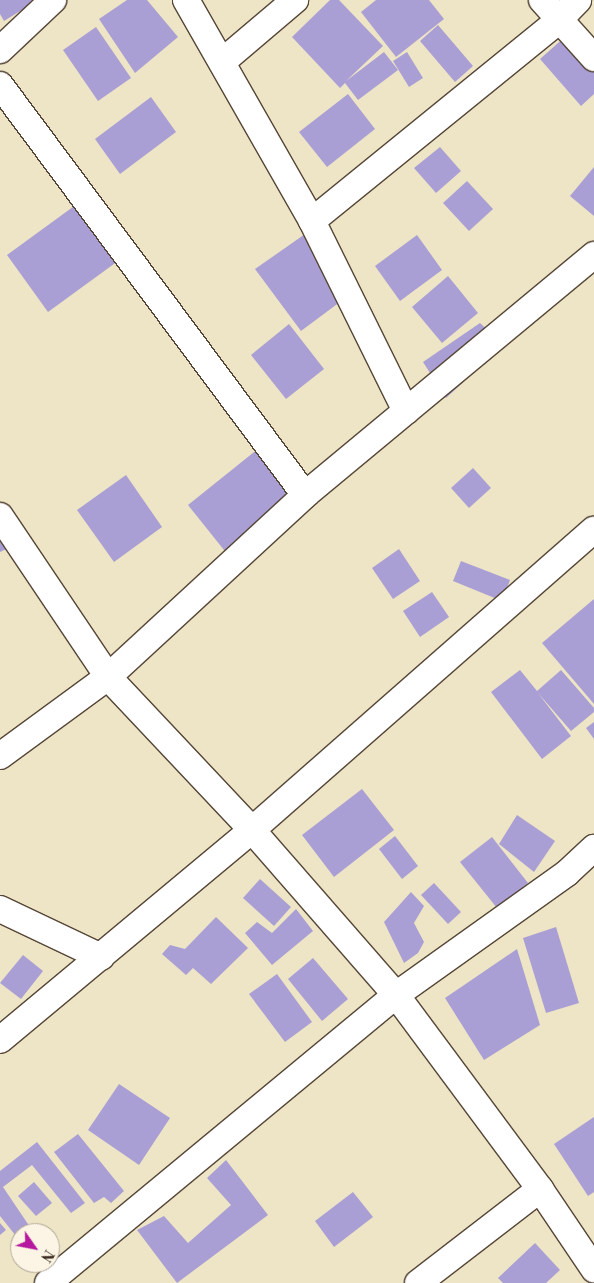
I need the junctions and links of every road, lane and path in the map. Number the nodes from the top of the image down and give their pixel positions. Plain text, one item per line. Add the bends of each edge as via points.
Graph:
1 (53, 0) edge
2 (186, 0) edge
3 (295, 0) edge
4 (542, 0) edge
5 (578, 0) edge
6 (558, 21) junction
7 (0, 50) edge
8 (594, 58) edge
9 (222, 62) junction
10 (0, 85) edge
11 (312, 221) junction
12 (594, 255) edge
13 (406, 411) junction
14 (305, 495) junction
15 (0, 516) edge
16 (594, 530) edge
17 (108, 677) junction
18 (0, 756) edge
19 (252, 830) junction
20 (594, 848) edge
21 (0, 909) edge
22 (101, 957) junction
23 (396, 995) junction
24 (0, 1040) edge
25 (540, 1189) junction
26 (594, 1269) edge
27 (48, 1283) edge
28 (418, 1283) edge

1 - 7 street
2 - 9 street
3 - 9 street
4 - 6 street
5 - 6 street
6 - 8 street
6 - 11 street
9 - 11 street
10 - 14 street
11 - 13 street
12 - 13 street
13 - 14 street
14 - 17 street
15 - 17 street
16 - 19 street
17 - 18 street
17 - 19 street
19 - 22 street
19 - 23 street
20 - 23 street via 567,873
21 - 22 street
22 - 24 street
23 - 25 street
23 - 27 street
25 - 26 street
25 - 28 street

